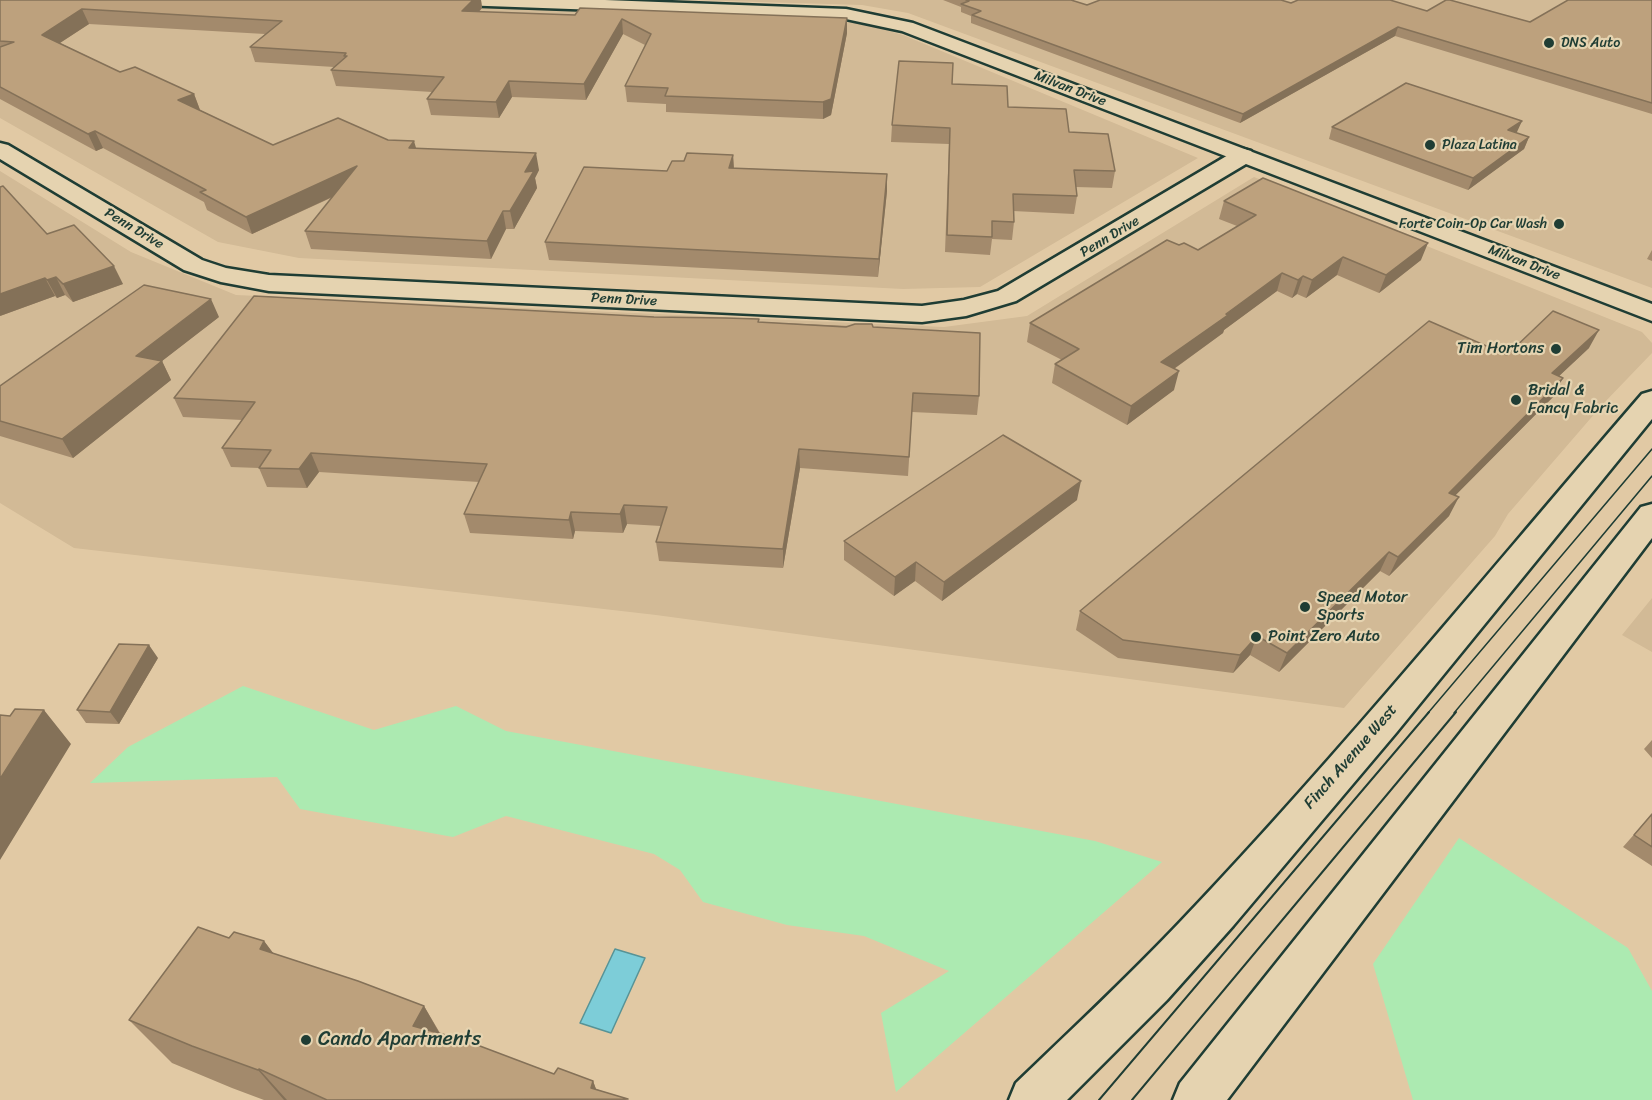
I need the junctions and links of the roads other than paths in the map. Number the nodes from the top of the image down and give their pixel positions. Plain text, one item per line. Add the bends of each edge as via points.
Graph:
1 (460, 0) edge
2 (0, 150) edge
3 (1243, 156) junction
4 (1652, 313) edge
5 (1652, 400) edge
6 (1652, 515) edge
7 (1033, 1100) edge
8 (1197, 1100) edge

1 - 3 street, Milvan Drive via 846,14 877,19 908,27
2 - 3 street, Penn Drive via 193,265 226,277 269,283 922,314 966,308 1007,296
3 - 4 street, Milvan Drive
5 - 7 street, Finch Avenue West via 1217,913
6 - 8 street

